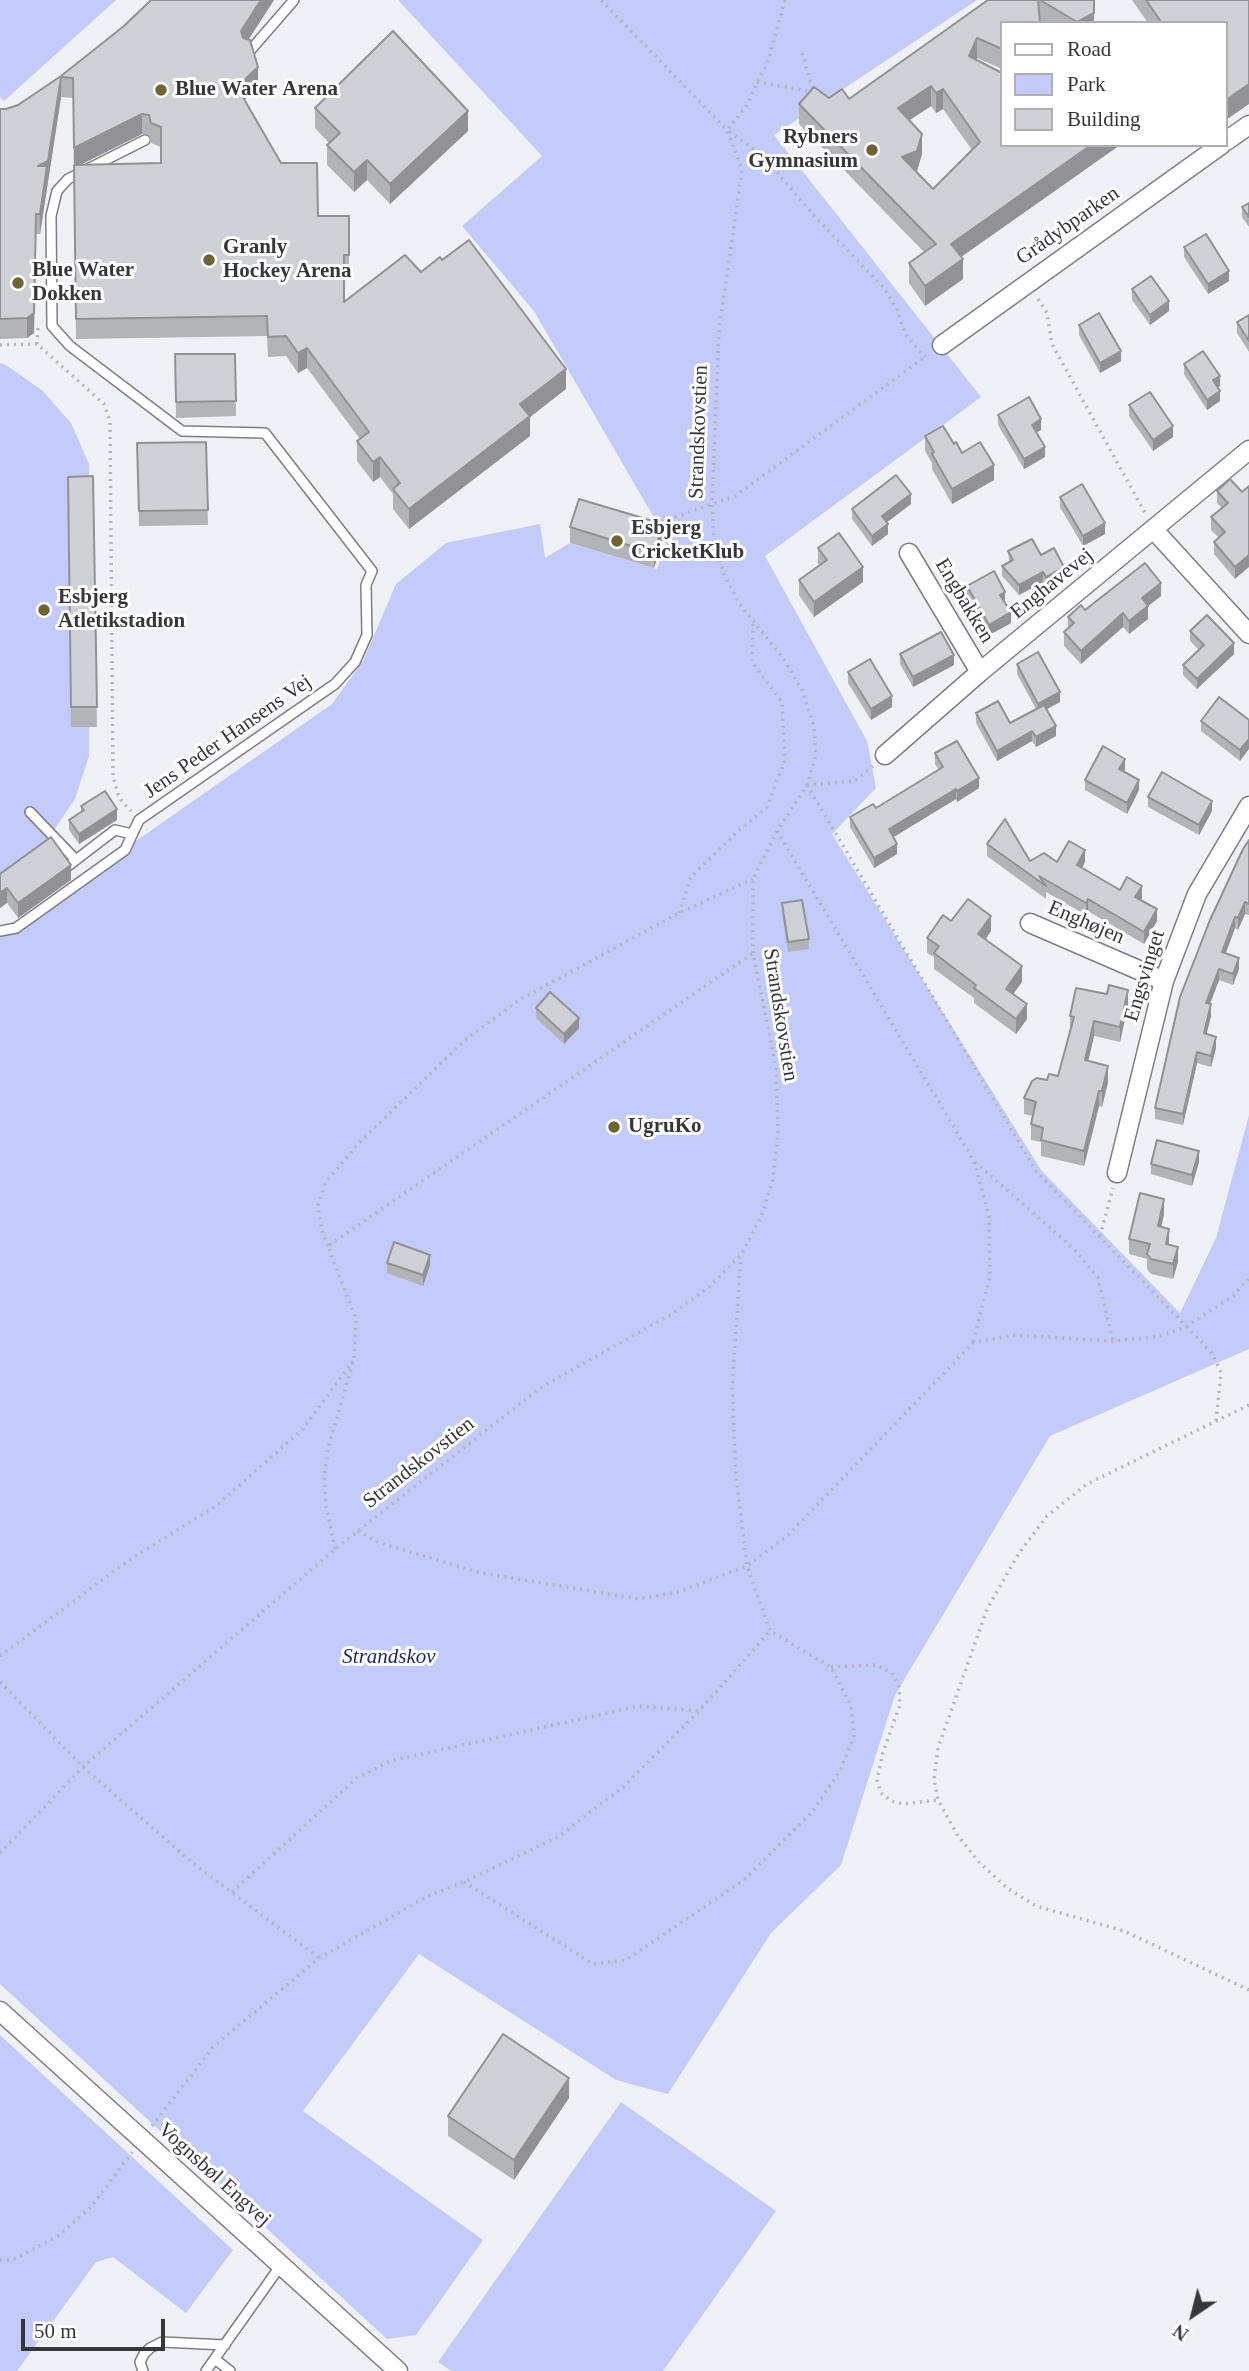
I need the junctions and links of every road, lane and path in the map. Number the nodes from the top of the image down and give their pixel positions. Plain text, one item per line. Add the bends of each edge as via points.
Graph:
1 (294, 0) edge
2 (601, 0) edge
3 (785, 0) edge
4 (248, 53) edge
5 (802, 53) dead end
6 (757, 82) junction
7 (814, 92) junction
8 (821, 99) edge
9 (1249, 125) edge
10 (727, 130) junction
11 (145, 140) dead end
12 (1228, 140) edge
13 (1218, 147) edge
14 (1028, 283) junction
15 (38, 326) dead end
16 (37, 344) junction
17 (0, 345) edge
18 (942, 345) joint
19 (925, 356) junction
20 (1249, 450) edge
21 (712, 504) junction
22 (649, 527) edge
23 (1154, 530) junction
24 (909, 553) dead end
25 (753, 621) junction
26 (1249, 634) edge
27 (981, 672) junction
28 (885, 755) joint
29 (807, 785) junction
30 (1249, 806) edge
31 (30, 812) dead end
32 (139, 820) junction
33 (777, 831) junction
34 (132, 834) junction
35 (753, 879) junction
36 (679, 913) junction
37 (1030, 923) dead end
38 (0, 930) edge
39 (753, 953) junction
40 (1164, 981) junction
41 (974, 1161) junction
42 (1117, 1172) joint
43 (1100, 1236) junction
44 (328, 1246) junction
45 (741, 1255) junction
46 (1249, 1278) edge
47 (1187, 1326) junction
48 (1113, 1341) junction
49 (973, 1343) junction
50 (354, 1359) junction
51 (1249, 1405) edge
52 (1216, 1422) junction
53 (358, 1531) junction
54 (335, 1549) junction
55 (747, 1566) junction
56 (771, 1631) junction
57 (0, 1656) edge
58 (831, 1667) junction
59 (0, 1682) edge
60 (699, 1710) junction
61 (83, 1767) junction
62 (938, 1800) junction
63 (0, 1853) edge
64 (464, 1882) junction
65 (232, 1892) junction
66 (319, 1958) junction
67 (1249, 1990) edge
68 (0, 2011) edge
69 (141, 2140) junction
70 (0, 2260) edge
71 (281, 2265) junction
72 (225, 2345) junction
73 (215, 2359) junction
74 (143, 2371) edge
75 (206, 2371) edge
76 (230, 2371) edge
77 (398, 2371) edge

1 - 4 lane
2 - 10 path, Strandskovstien
3 - 6 path via 769,58
5 - 7 path
6 - 7 path
6 - 10 path via 746,107
7 - 8 path
9 - 12 street
10 - 19 path via 762,155 884,288 905,334
10 - 21 path, Strandskovstien via 742,170 719,330
11 - 32 lane, Jens Peder Hansens Vej via 68,179 57,191 51,216 52,326 70,346 181,431 265,433 372,570 366,585 367,635 355,662 335,684
13 - 14 street, Grådybparken
14 - 18 street, Grådybparken
14 - 23 path via 1047,313 1052,344
15 - 16 path
16 - 17 path
16 - 32 path via 104,404 110,421 113,776 119,798
18 - 19 path
19 - 21 path via 736,496
20 - 23 street, Enghavevej
21 - 22 path
21 - 25 path, Strandskovstien via 714,543 726,577
23 - 26 street
23 - 27 street, Enghavevej
24 - 27 street, Engbakken
25 - 29 path, Strandskovstien via 802,690 814,727 816,755
25 - 36 path via 752,662 782,702 785,760 767,807 691,877
27 - 28 street, Enghavevej
28 - 29 path via 855,781
29 - 33 path, Strandskovstien
29 - 43 path via 1036,1171
30 - 40 street, Engsvinget via 1197,894
31 - 34 lane via 72,863 115,830
32 - 34 lane, Jens Peder Hansens Vej
33 - 35 path, Strandskovstien
33 - 41 path
34 - 38 lane, Jens Peder Hansens Vej via 125,850 16,928
35 - 36 path
35 - 39 path, Strandskovstien
36 - 44 path via 519,1000 465,1040 359,1143 325,1184 318,1206
37 - 40 street, Enghøjen
39 - 44 path
39 - 45 path, Strandskovstien via 776,1067 778,1133 773,1180
40 - 42 street, Engsvinget
41 - 48 path via 1074,1249 1098,1278
41 - 49 path via 989,1216 990,1276
42 - 43 path
43 - 47 path
44 - 50 path via 356,1319
45 - 53 path, Strandskovstien via 708,1288 670,1315 540,1388
45 - 55 path via 732,1387 736,1477
46 - 47 path via 1233,1296
47 - 48 path via 1162,1336
47 - 52 path via 1212,1353 1221,1372
48 - 49 path via 1013,1335
49 - 55 path via 788,1535
50 - 54 path via 324,1476
50 - 57 path via 303,1429 216,1506 129,1560
51 - 52 path
52 - 62 path via 1087,1485 1047,1516 1019,1553 987,1609 938,1748 934,1779
53 - 54 path, Strandskovstien
53 - 55 path via 380,1543 481,1573 639,1599 678,1592
54 - 61 path, Strandskovstien
55 - 56 path
56 - 58 path
56 - 60 path
58 - 62 path via 876,1665 892,1673 900,1705 883,1752 877,1780 881,1793 903,1804
58 - 64 path via 851,1706 854,1737 840,1771 812,1812 744,1880 626,1960 593,1964
59 - 61 path
60 - 64 path via 623,1787 558,1837
60 - 65 path via 639,1706 390,1761 357,1778
61 - 63 path, Strandskovstien
61 - 65 path
62 - 67 path via 979,1863 1036,1906 1124,1931
64 - 66 path via 428,1896
65 - 66 path
66 - 69 path via 214,2046
68 - 69 street, Vognsbøl Engvej
69 - 70 path via 92,2206 58,2236 12,2260
69 - 71 street, Vognsbøl Engvej
71 - 72 lane
71 - 77 street, Vognsbøl Engvej
72 - 73 lane
72 - 74 lane via 162,2342 144,2354 140,2362
73 - 75 lane
73 - 76 lane

